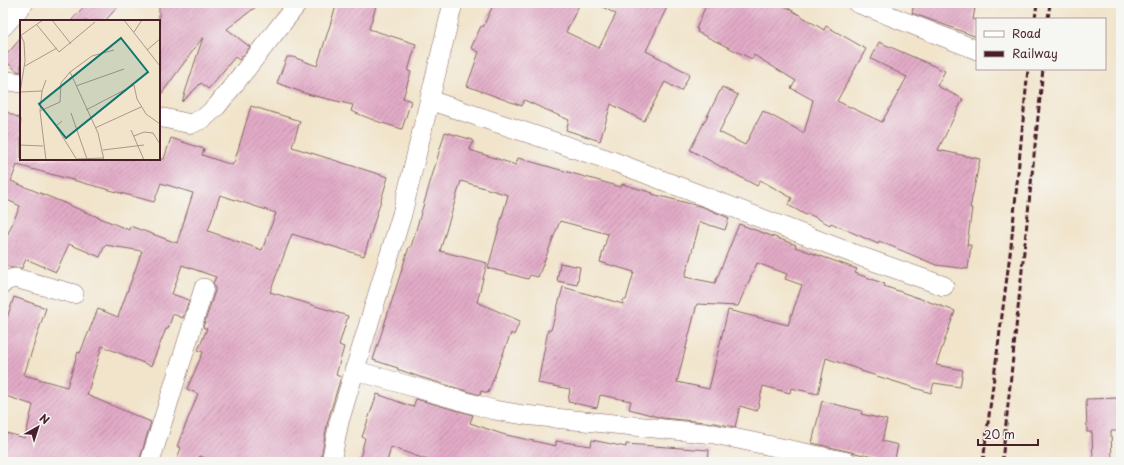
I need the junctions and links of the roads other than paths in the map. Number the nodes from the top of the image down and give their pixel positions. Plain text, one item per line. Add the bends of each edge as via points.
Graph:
1 (24, 3) edge
2 (298, 3) edge
3 (453, 3) edge
4 (857, 3) edge
5 (3, 27) edge
6 (976, 50) edge
7 (3, 80) edge
8 (20, 83) edge
9 (429, 100) junction
10 (160, 117) edge
11 (3, 284) edge
12 (944, 286) dead end
13 (204, 288) dead end
14 (74, 294) dead end
15 (354, 370) junction
16 (150, 462) edge
17 (331, 462) edge
18 (848, 462) edge

1 - 5 street
2 - 10 street via 217,106 204,118 191,124
3 - 9 street
4 - 6 street
7 - 8 street
9 - 12 street via 615,162
9 - 15 street via 402,214
11 - 14 street via 4,281 15,278
13 - 16 street
15 - 17 street
15 - 18 street via 494,410 714,434

